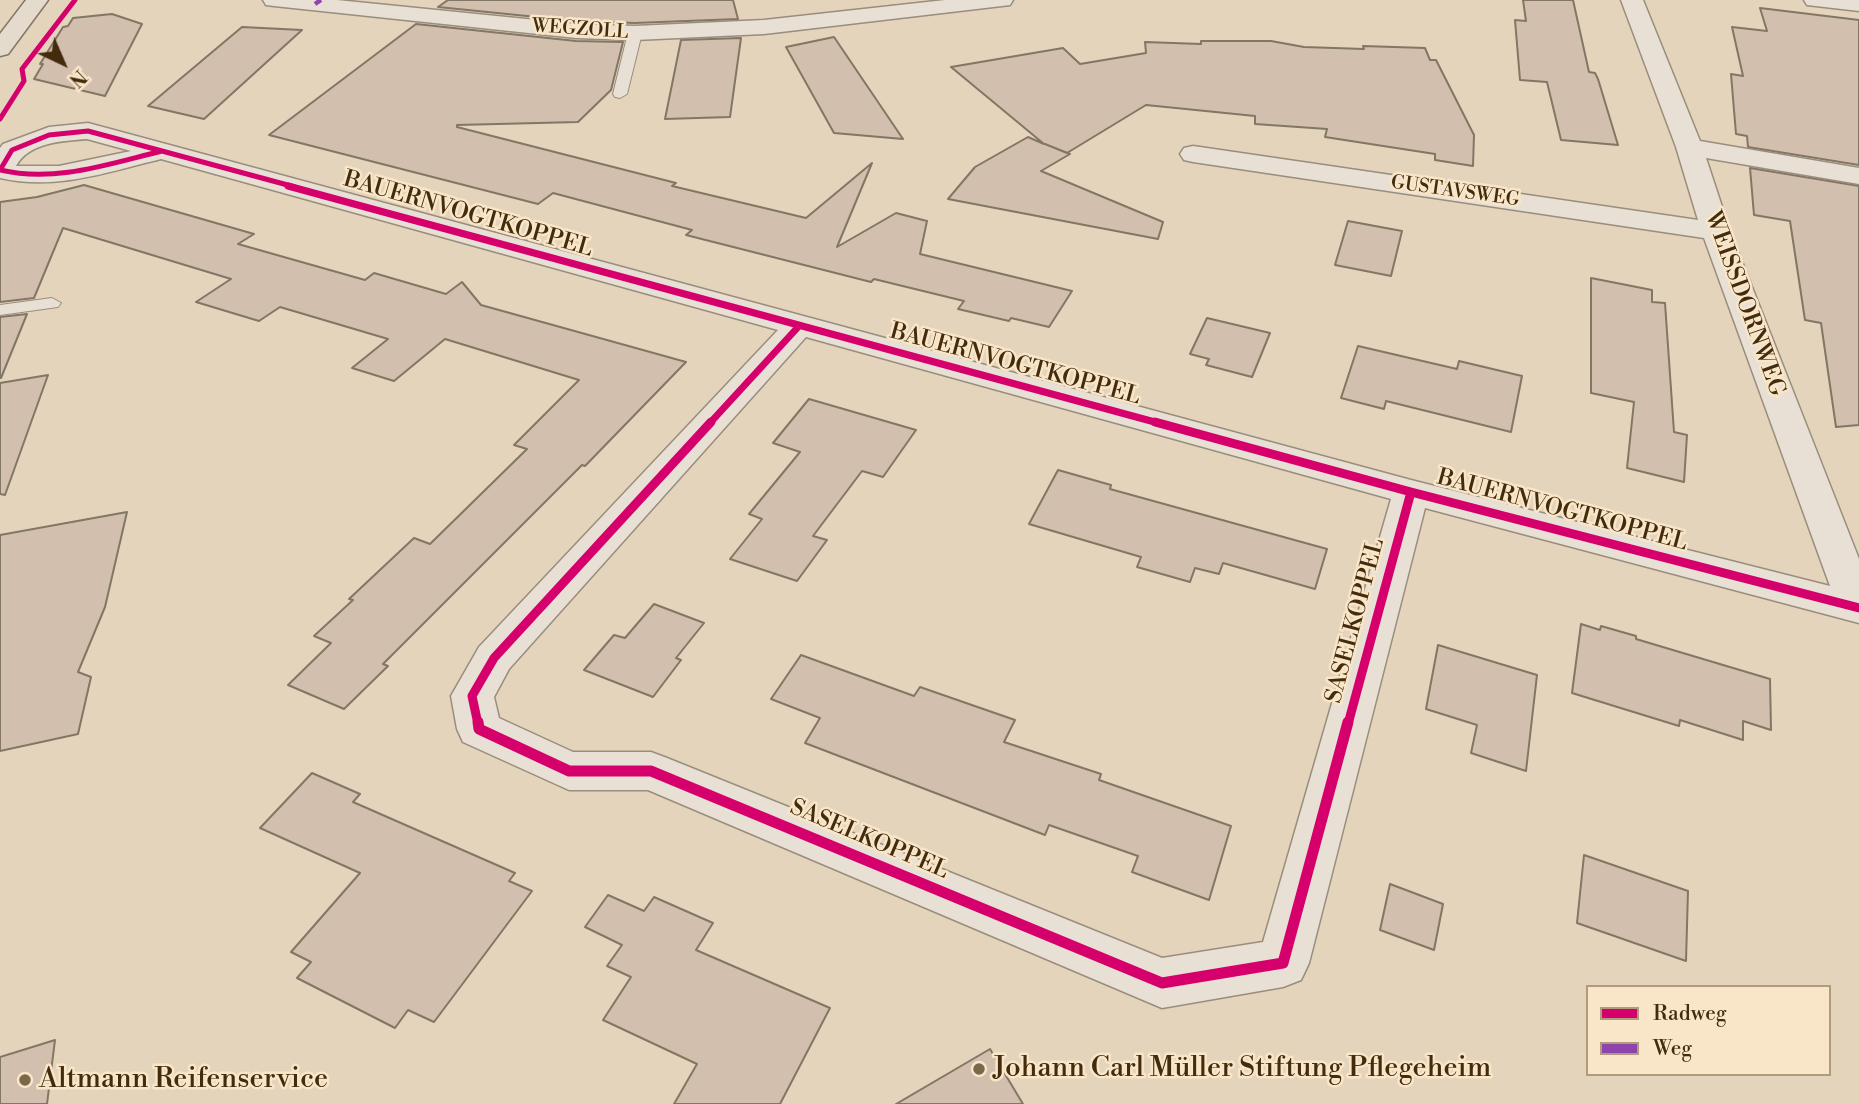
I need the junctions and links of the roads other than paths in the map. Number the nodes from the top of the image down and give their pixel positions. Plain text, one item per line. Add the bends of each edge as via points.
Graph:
1 (37, 0) edge
2 (274, 0) edge
3 (831, 0) edge
4 (1002, 0) edge
5 (1632, 0) edge
6 (1815, 0) edge
7 (318, 2) edge
8 (1859, 5) edge
9 (846, 17) junction
10 (635, 33) junction
11 (3, 42) edge
12 (620, 94) dead end
13 (1689, 147) junction
14 (162, 151) junction
15 (1193, 153) dead end
16 (1859, 176) edge
17 (1716, 231) junction
18 (52, 303) dead end
19 (0, 310) edge
20 (799, 326) junction
21 (1411, 492) junction
22 (1858, 608) edge

1 - 11 main road
2 - 7 street, WEGZOLL
3 - 9 street
4 - 9 street, WEGZOLL
5 - 13 street, WEISSDORNWEG
6 - 8 street
7 - 10 street, WEGZOLL via 576,32
9 - 10 street, WEGZOLL via 764,27
10 - 12 lane
13 - 16 street
13 - 17 street, WEISSDORNWEG
14 - 14 street, BAUERNVOGTKOPPEL via 88,131 49,135 12,150 0,170 18,176 53,175
14 - 20 street, BAUERNVOGTKOPPEL
15 - 17 street, GUSTAVSWEG
17 - 22 street, WEISSDORNWEG
18 - 19 lane
20 - 21 street, BAUERNVOGTKOPPEL
20 - 21 street, SASELKOPPEL via 494,657 472,696 479,729 569,771 651,771 1163,983 1283,963
21 - 22 street, BAUERNVOGTKOPPEL

